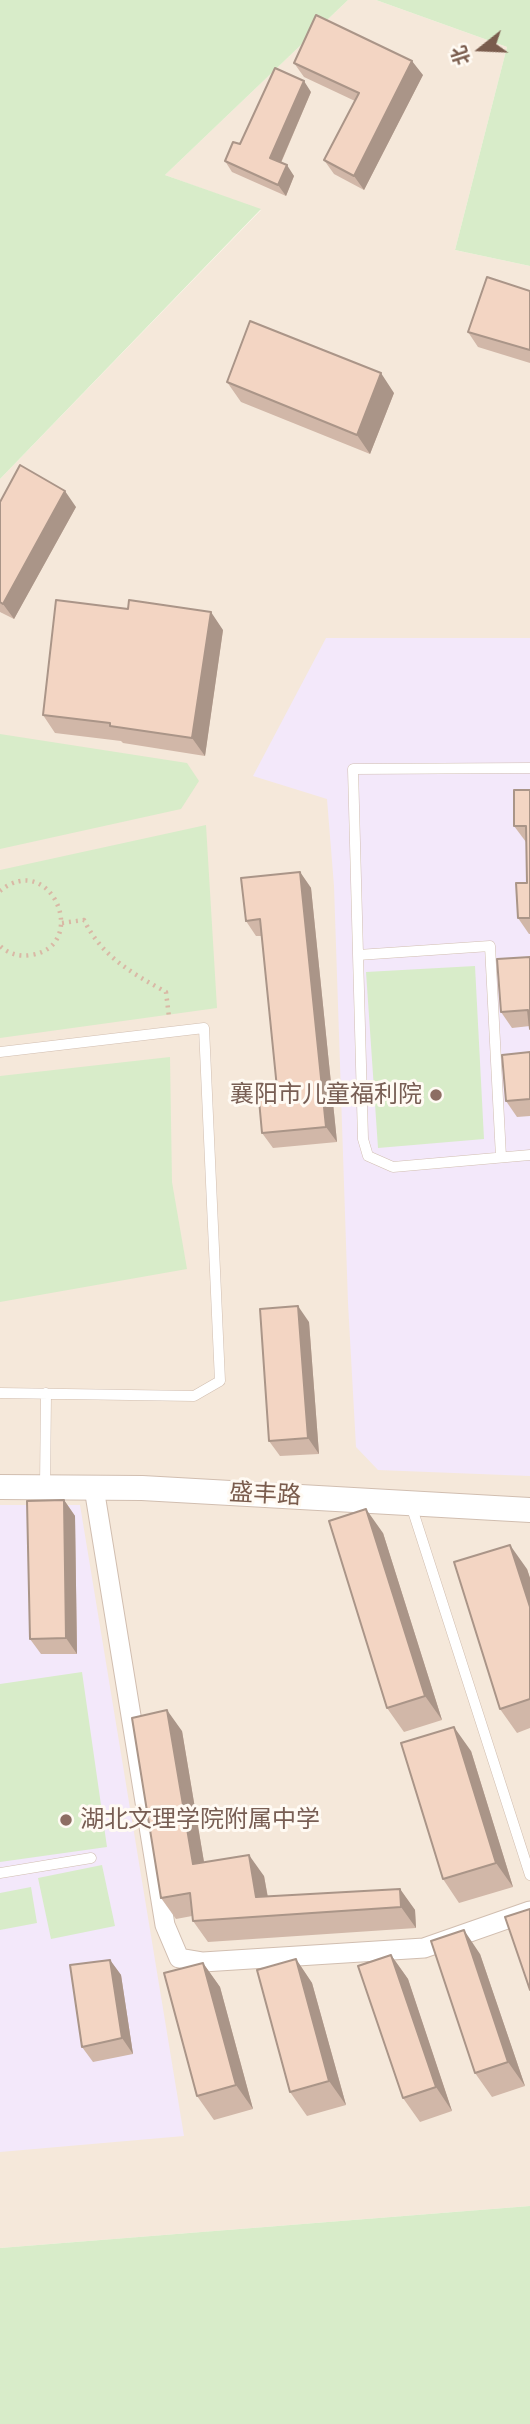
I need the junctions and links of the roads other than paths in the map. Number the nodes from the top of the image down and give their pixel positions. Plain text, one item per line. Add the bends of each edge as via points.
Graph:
1 (530, 768) edge
2 (358, 955) junction
3 (0, 1052) edge
4 (530, 1155) edge
5 (501, 1157) junction
6 (0, 1393) edge
7 (46, 1393) junction
8 (0, 1487) edge
9 (45, 1487) junction
10 (94, 1488) junction
11 (410, 1503) junction
12 (530, 1510) edge
13 (91, 1858) dead end
14 (0, 1873) edge
15 (530, 1874) edge
16 (530, 1912) edge

1 - 2 lane via 353,769
2 - 5 lane via 363,1139 368,1156 393,1167
2 - 5 lane via 490,946
3 - 7 lane via 204,1028 220,1381 194,1396
4 - 5 lane
6 - 7 lane
7 - 9 lane
8 - 9 street, 盛丰路
9 - 10 street, 盛丰路
10 - 11 street, 盛丰路
10 - 16 street via 165,1925 179,1958 202,1962 424,1948
11 - 12 street, 盛丰路
11 - 15 lane
13 - 14 lane

